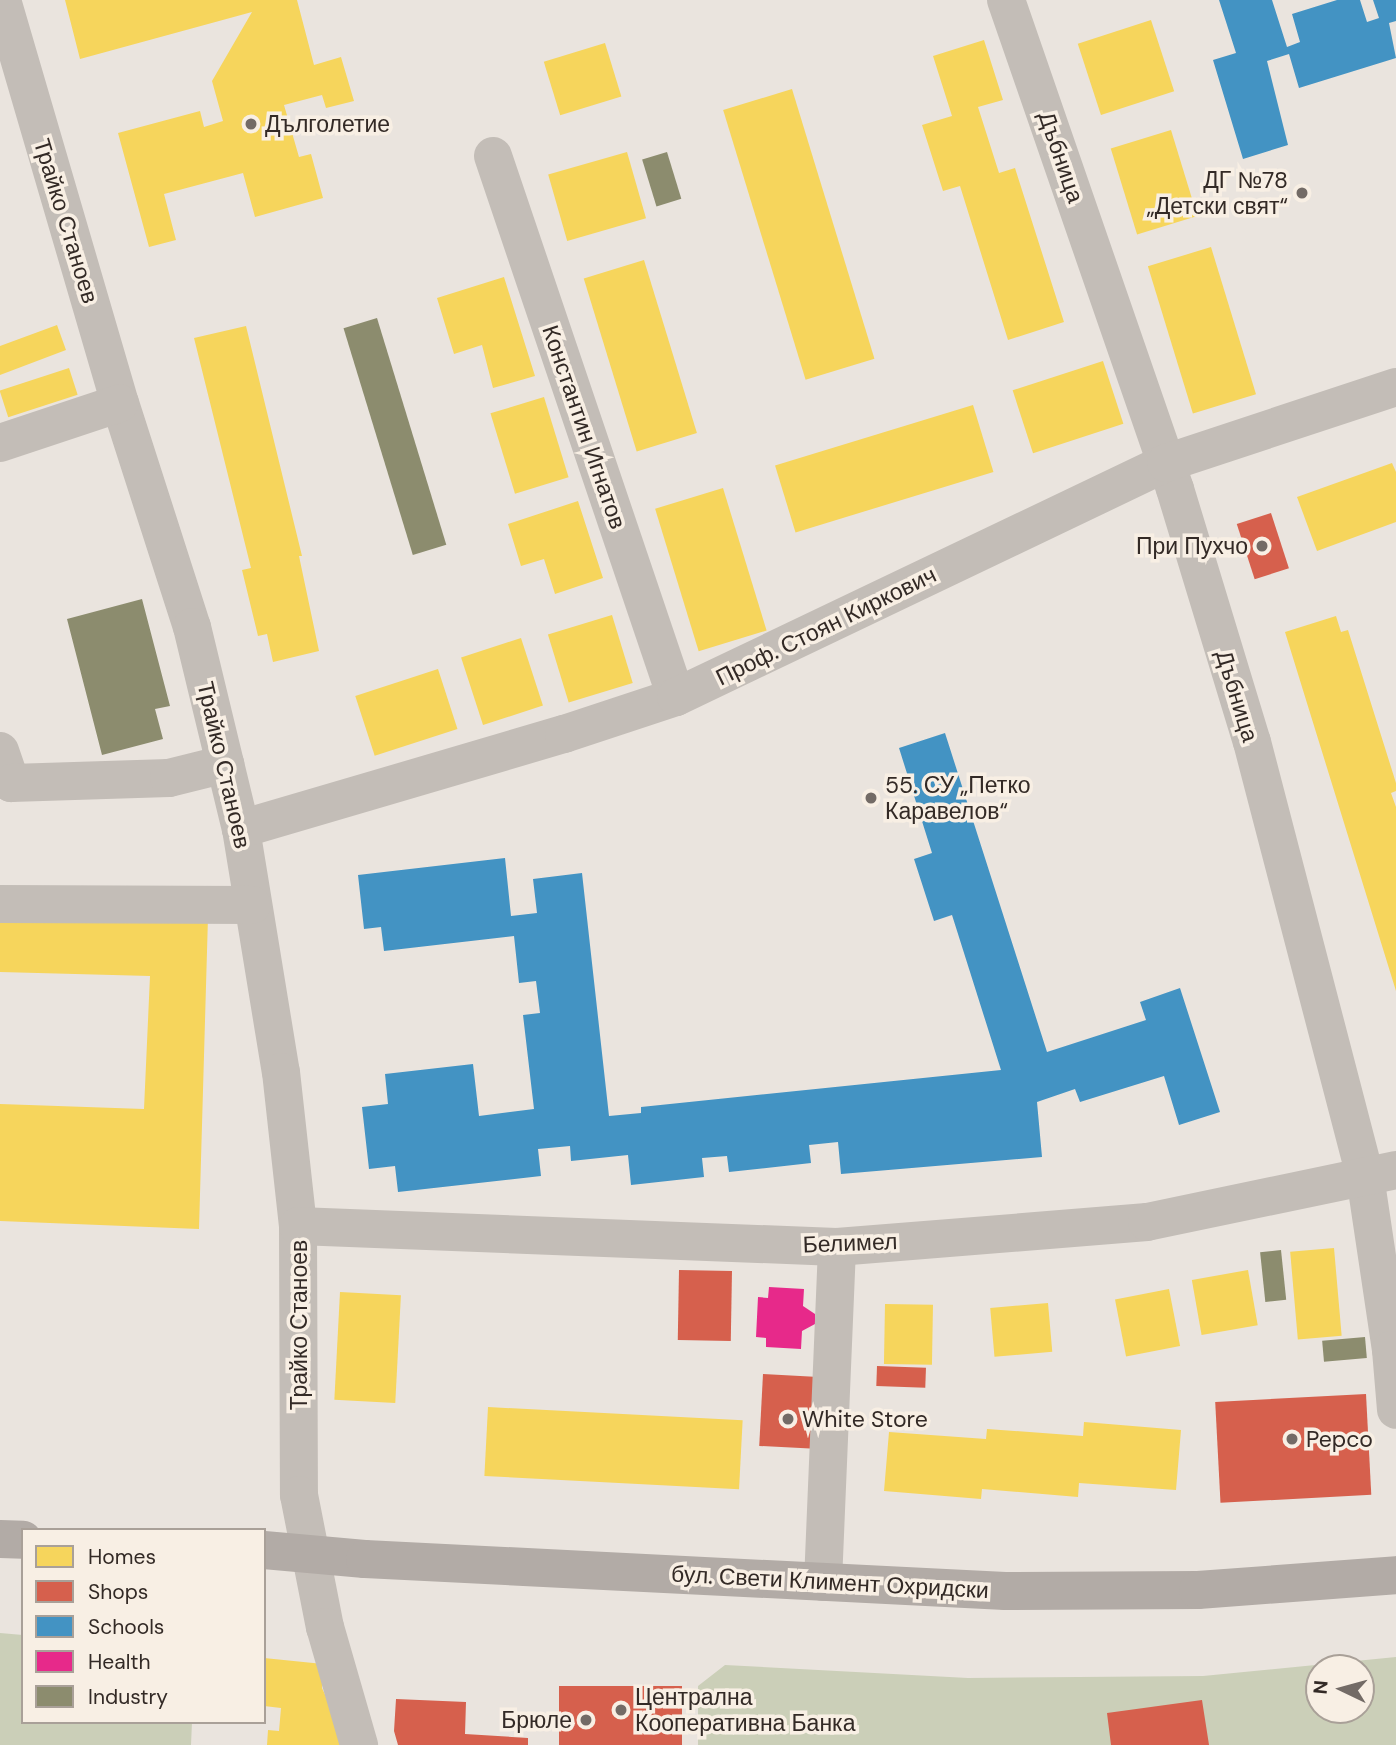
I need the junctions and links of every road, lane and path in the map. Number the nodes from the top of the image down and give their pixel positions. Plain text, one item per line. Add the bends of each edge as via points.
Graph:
1 (2, 0) edge
2 (1006, 0) edge
3 (493, 156) dead end
4 (1396, 387) edge
5 (120, 403) junction
6 (0, 443) edge
7 (1166, 463) junction
8 (676, 697) junction
9 (0, 751) edge
10 (225, 764) junction
11 (241, 829) junction
12 (0, 904) edge
13 (252, 905) junction
14 (1380, 1173) edge
15 (298, 1226) junction
16 (838, 1247) junction
17 (1396, 1410) edge
18 (0, 1539) edge
19 (21, 1540) edge
20 (266, 1550) edge
21 (310, 1554) junction
22 (1396, 1575) edge
23 (822, 1582) junction
24 (359, 1745) edge

1 - 5 street, Трайко Станоев
2 - 7 street, Дъбница
3 - 8 street, Константин Игнатов
4 - 7 street, Проф. Стоян Киркович
5 - 6 street
5 - 10 street, Трайко Станоев via 192,627
7 - 8 street, Проф. Стоян Киркович
7 - 14 street, Дъбница
8 - 11 street, Проф. Стоян Киркович
9 - 10 street via 11,783 169,778
10 - 11 street, Трайко Станоев
11 - 13 street, Трайко Станоев
12 - 13 street
13 - 15 street, Трайко Станоев via 281,1072
14 - 16 street, Белимел via 1147,1222
14 - 17 street, Дъбница
15 - 16 street, Белимел
15 - 21 street, Трайко Станоев via 299,1495
16 - 23 street
18 - 19 main road
20 - 21 main road, бул. Свети Климент Охридски
21 - 23 main road, бул. Свети Климент Охридски
21 - 24 street, Трайко Станоев via 325,1627
22 - 23 main road, бул. Свети Климент Охридски via 1198,1590 1005,1591

